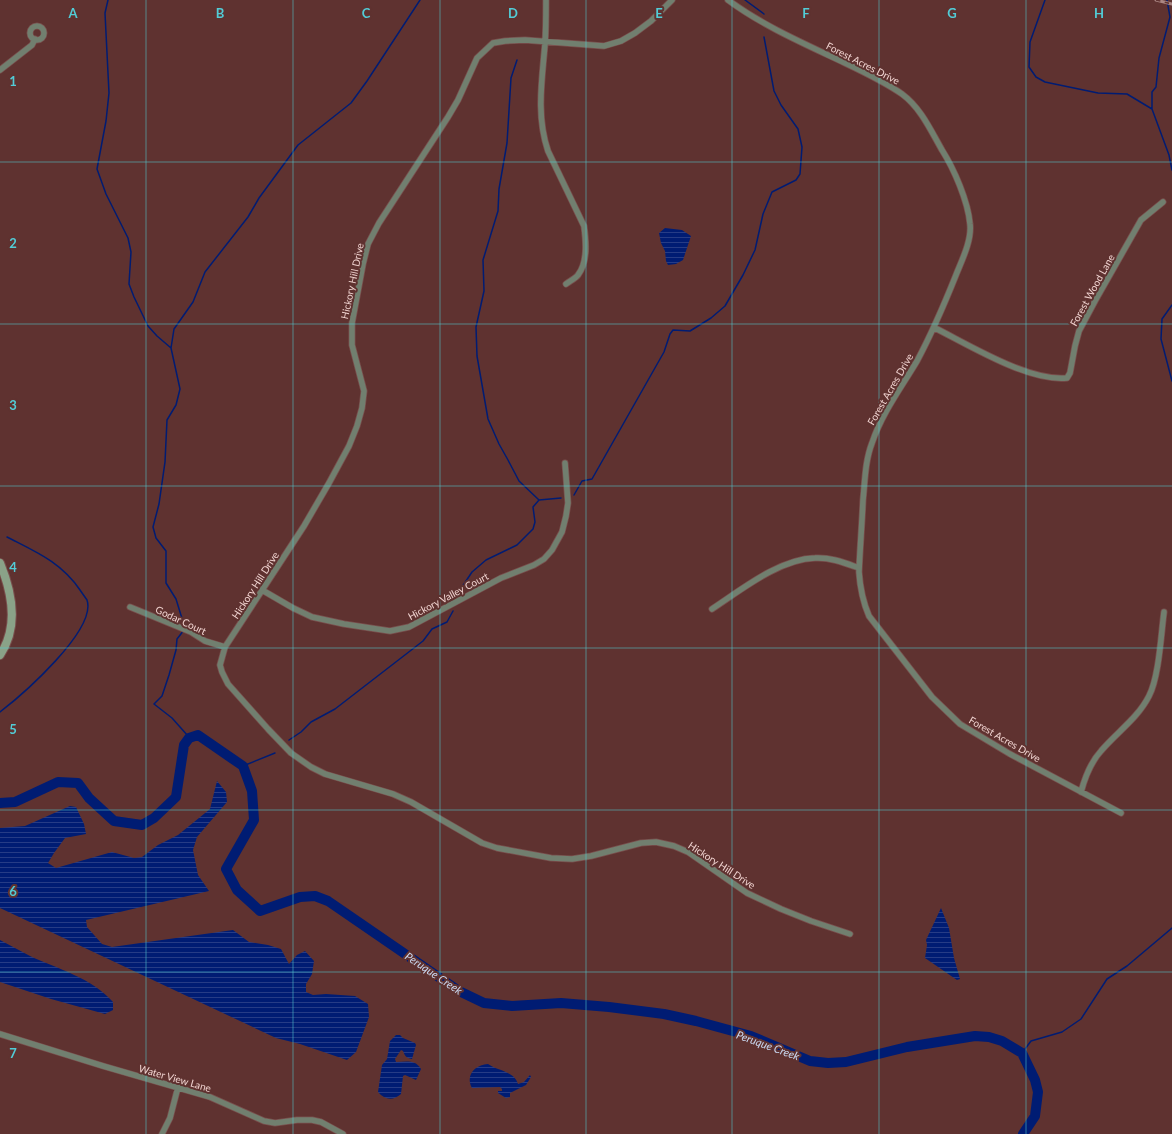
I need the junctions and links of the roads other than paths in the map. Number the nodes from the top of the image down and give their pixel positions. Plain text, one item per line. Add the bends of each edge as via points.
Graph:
1 (546, 0) edge
2 (672, 0) edge
3 (728, 0) edge
4 (35, 39) dead end
5 (545, 41) junction
6 (0, 70) edge
7 (1163, 202) dead end
8 (566, 284) dead end
9 (935, 328) junction
10 (565, 463) dead end
11 (0, 563) edge
12 (859, 568) junction
13 (262, 590) junction
14 (130, 607) dead end
15 (712, 610) dead end
16 (1164, 612) dead end
17 (225, 647) junction
18 (0, 655) edge
19 (1081, 792) junction
20 (1121, 813) dead end
21 (850, 934) dead end
22 (0, 1034) edge
23 (178, 1088) junction
24 (162, 1134) edge
25 (343, 1134) edge

1 - 5 street
2 - 5 street, Hickory Hill Drive via 635,34 621,41 604,46
3 - 9 street, Forest Acres Drive via 746,14 903,94 924,118 950,162 967,206 971,225 961,262
4 - 6 street via 32,46
5 - 8 street via 540,102 544,139 584,226 586,238 583,265 578,275
5 - 13 street, Hickory Hill Drive via 493,43 477,58 458,100 368,244 352,323 352,345 364,391 362,408 349,446 329,483
7 - 9 street, Forest Wood Lane via 1141,220 1095,301 1079,332 1067,378 1056,379 1007,364
9 - 12 street, Forest Acres Drive via 886,411 868,452
10 - 13 street, Hickory Valley Court via 568,504 566,516 562,532 544,559 501,578 409,627 390,631 312,617
11 - 18 street via 10,592 12,609 11,625
12 - 15 street via 833,559 815,558 798,561 762,576
12 - 19 street, Forest Acres Drive via 860,586 869,616 932,697 960,724
13 - 17 street, Hickory Hill Drive
14 - 17 street, Godar Court via 191,632 205,641
16 - 19 street via 1154,680 1149,696 1138,712 1100,751 1085,776
17 - 21 street, Hickory Hill Drive via 220,664 228,684 291,753 325,774 393,794 482,843 497,848 551,858 572,859 656,842 674,846 688,852 747,893 786,911
19 - 20 street, Forest Acres Drive
22 - 23 street, Water View Lane
23 - 24 street via 170,1118
23 - 25 street, Water View Lane via 210,1097 264,1121 275,1123 312,1120

